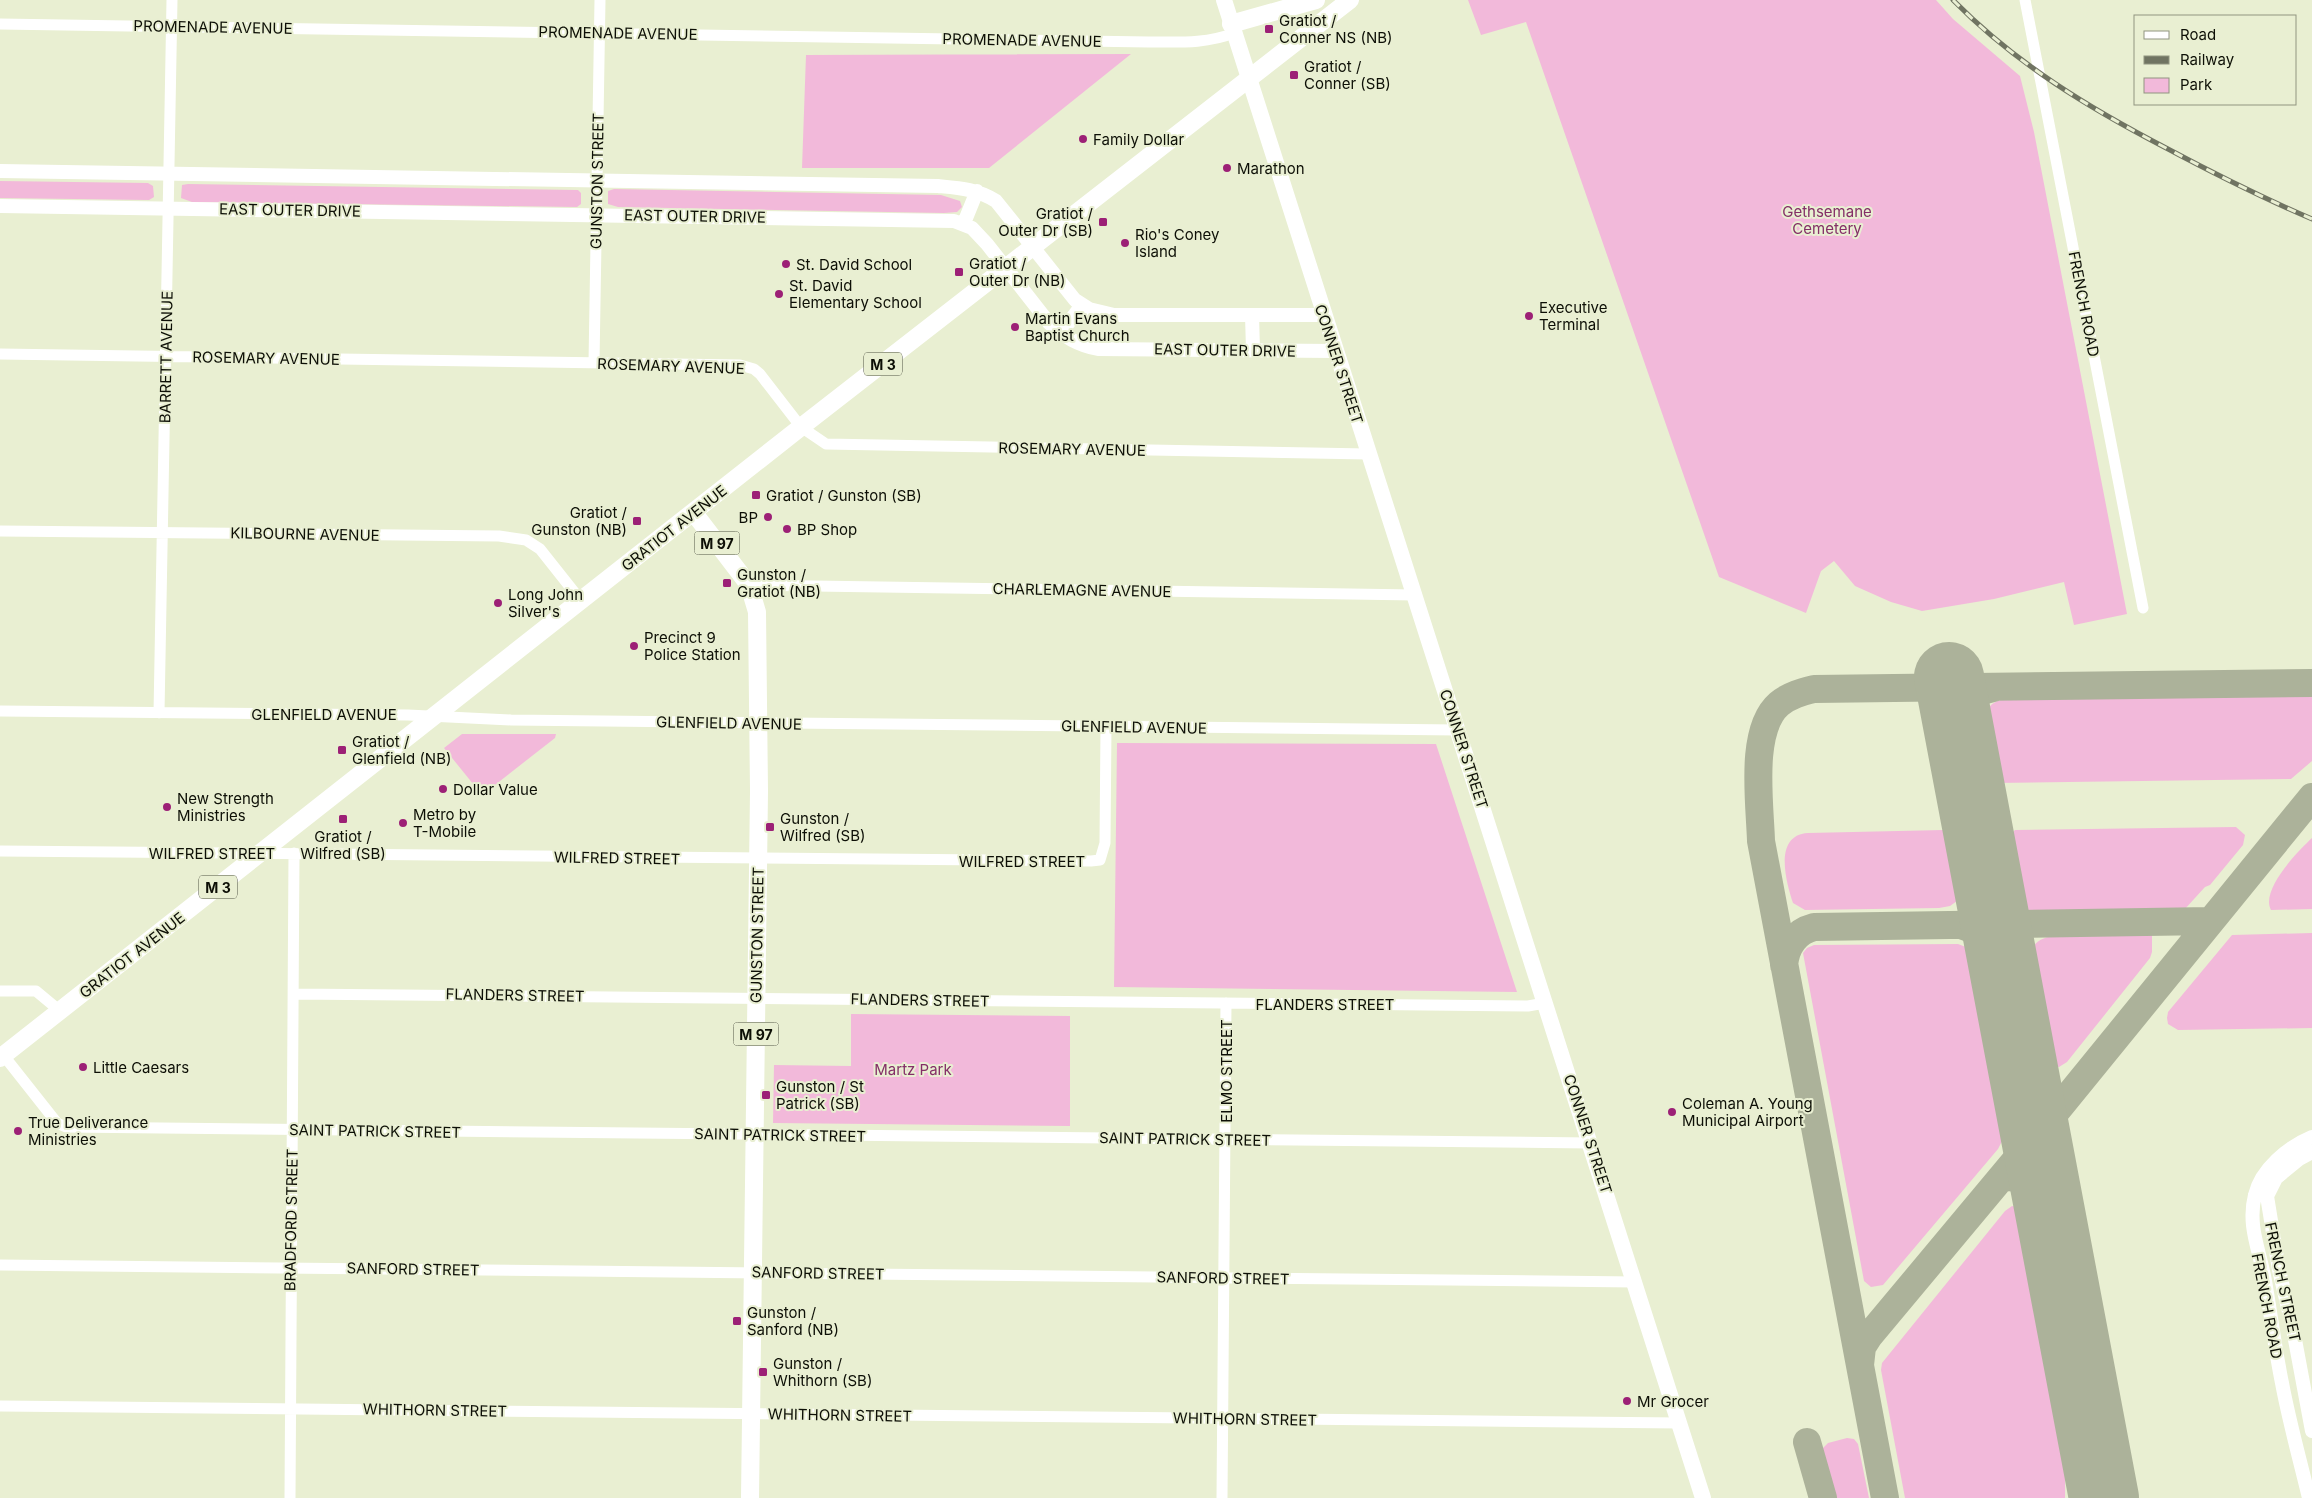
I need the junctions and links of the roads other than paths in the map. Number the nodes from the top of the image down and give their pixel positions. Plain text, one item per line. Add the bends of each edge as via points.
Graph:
1 (172, 0) edge
2 (600, 0) edge
3 (1224, 0) edge
4 (1316, 0) edge
5 (1350, 0) edge
6 (2025, 0) edge
7 (0, 24) edge
8 (172, 26) junction
9 (1232, 28) junction
10 (599, 32) junction
11 (1250, 78) junction
12 (0, 171) edge
13 (169, 173) junction
14 (598, 180) junction
15 (977, 191) junction
16 (0, 206) edge
17 (168, 208) junction
18 (597, 214) junction
19 (964, 224) junction
20 (1033, 247) junction
21 (1006, 268) junction
22 (1082, 305) junction
23 (1252, 315) junction
24 (1324, 315) junction
25 (1060, 334) junction
26 (1253, 350) junction
27 (1335, 351) junction
28 (0, 354) edge
29 (166, 357) junction
30 (594, 363) junction
31 (801, 427) junction
32 (1368, 454) junction
33 (694, 513) junction
34 (0, 531) edge
35 (162, 533) junction
36 (749, 584) junction
37 (1415, 595) junction
38 (582, 602) junction
39 (2143, 608) dead end
40 (0, 711) edge
41 (159, 713) junction
42 (436, 716) junction
43 (758, 723) junction
44 (1106, 727) junction
45 (1458, 730) junction
46 (0, 851) edge
47 (261, 853) junction
48 (294, 853) junction
49 (758, 860) junction
50 (0, 991) edge
51 (295, 994) junction
52 (756, 998) junction
53 (1226, 1003) junction
54 (1545, 1003) junction
55 (60, 1011) junction
56 (2, 1057) edge
57 (292, 1130) junction
58 (755, 1135) junction
59 (2312, 1137) edge
60 (1225, 1140) junction
61 (1590, 1144) junction
62 (2312, 1152) edge
63 (0, 1265) edge
64 (291, 1268) junction
65 (753, 1273) junction
66 (1224, 1278) junction
67 (1635, 1282) junction
68 (0, 1406) edge
69 (290, 1409) junction
70 (751, 1414) junction
71 (1223, 1419) junction
72 (1680, 1423) junction
73 (2312, 1431) edge
74 (290, 1498) edge
75 (750, 1498) edge
76 (1222, 1498) edge
77 (1703, 1498) edge
78 (2308, 1498) edge

1 - 8 street, BARRETT AVENUE
2 - 10 street, GUNSTON STREET
3 - 9 main road, CONNER STREET
4 - 9 main road
5 - 11 main road, GRATIOT AVENUE / M 3
6 - 39 street, FRENCH ROAD
7 - 8 street, PROMENADE AVENUE
8 - 10 street, PROMENADE AVENUE
8 - 13 street, BARRETT AVENUE
9 - 10 street, PROMENADE AVENUE via 1222,38 1200,42
9 - 11 main road, CONNER STREET
10 - 14 street, GUNSTON STREET
11 - 20 main road, GRATIOT AVENUE / M 3
11 - 24 main road, CONNER STREET
12 - 13 street
13 - 14 street
13 - 17 street, BARRETT AVENUE
14 - 15 street via 938,186
14 - 18 street, GUNSTON STREET
15 - 19 street
15 - 20 street via 996,200
16 - 17 street, EAST OUTER DRIVE
17 - 18 street, EAST OUTER DRIVE
17 - 29 street, BARRETT AVENUE
18 - 19 street, EAST OUTER DRIVE via 946,221
18 - 30 street, GUNSTON STREET
19 - 21 street, EAST OUTER DRIVE via 972,228
20 - 21 main road, GRATIOT AVENUE / M 3
20 - 22 street
21 - 25 street, EAST OUTER DRIVE
21 - 31 main road, GRATIOT AVENUE / M 3
22 - 23 street via 1114,315
22 - 25 street
23 - 24 street
23 - 26 street
24 - 27 main road, CONNER STREET
25 - 26 street, EAST OUTER DRIVE via 1077,344 1098,349
26 - 27 street, EAST OUTER DRIVE
27 - 32 main road, CONNER STREET
28 - 29 street, ROSEMARY AVENUE
29 - 30 street, ROSEMARY AVENUE
29 - 35 street, BARRETT AVENUE
30 - 31 street, ROSEMARY AVENUE via 746,366 760,374
31 - 32 street, ROSEMARY AVENUE via 826,444
31 - 33 main road, GRATIOT AVENUE / M 3
32 - 37 main road, CONNER STREET
33 - 36 main road, GUNSTON STREET / M 97
33 - 38 main road, GRATIOT AVENUE / M 3
34 - 35 street, KILBOURNE AVENUE
35 - 38 street, KILBOURNE AVENUE via 519,538 540,549
35 - 41 street, BARRETT AVENUE
36 - 37 street, CHARLEMAGNE AVENUE
36 - 43 main road, GUNSTON STREET / M 97 via 758,612
37 - 45 main road, CONNER STREET
38 - 42 main road, GRATIOT AVENUE / M 3
40 - 41 street, GLENFIELD AVENUE
41 - 42 street, GLENFIELD AVENUE
42 - 43 street, GLENFIELD AVENUE
42 - 47 main road, GRATIOT AVENUE / M 3
43 - 44 street, GLENFIELD AVENUE
43 - 49 main road, GUNSTON STREET / M 97
44 - 45 street, GLENFIELD AVENUE
44 - 49 street, WILFRED STREET via 1105,843 1100,860
45 - 54 main road, CONNER STREET
46 - 47 street, WILFRED STREET
47 - 48 street, WILFRED STREET
47 - 55 main road, GRATIOT AVENUE / M 3
48 - 49 street, WILFRED STREET
48 - 51 street, BRADFORD STREET
49 - 52 main road, GUNSTON STREET / M 97
50 - 55 street via 36,991
51 - 52 street, FLANDERS STREET
51 - 57 street, BRADFORD STREET
52 - 53 street, FLANDERS STREET
52 - 58 main road, GUNSTON STREET / M 97
53 - 54 street, FLANDERS STREET via 1528,1006
53 - 60 street, ELMO STREET
54 - 61 main road, CONNER STREET
55 - 56 main road, GRATIOT AVENUE / M 3
56 - 57 street, SAINT PATRICK STREET via 58,1123 66,1127
57 - 58 street, SAINT PATRICK STREET
57 - 64 street, BRADFORD STREET
58 - 60 street, SAINT PATRICK STREET
58 - 65 main road, GUNSTON STREET / M 97
59 - 78 street, FRENCH ROAD via 2288,1150 2263,1178 2255,1192 2252,1220 2281,1382
60 - 61 street, SAINT PATRICK STREET
60 - 66 street, ELMO STREET
61 - 67 main road, CONNER STREET
62 - 73 street, FRENCH STREET via 2276,1178 2267,1196
63 - 64 street, SANFORD STREET
64 - 65 street, SANFORD STREET
64 - 69 street, BRADFORD STREET
65 - 66 street, SANFORD STREET
65 - 70 main road, GUNSTON STREET / M 97
66 - 67 street, SANFORD STREET
66 - 71 street, ELMO STREET
67 - 72 main road, CONNER STREET
68 - 69 street, WHITHORN STREET
69 - 70 street, WHITHORN STREET
69 - 74 street, BRADFORD STREET
70 - 71 street, WHITHORN STREET
70 - 75 main road, GUNSTON STREET / M 97
71 - 72 street, WHITHORN STREET
71 - 76 street, ELMO STREET
72 - 77 main road, CONNER STREET

